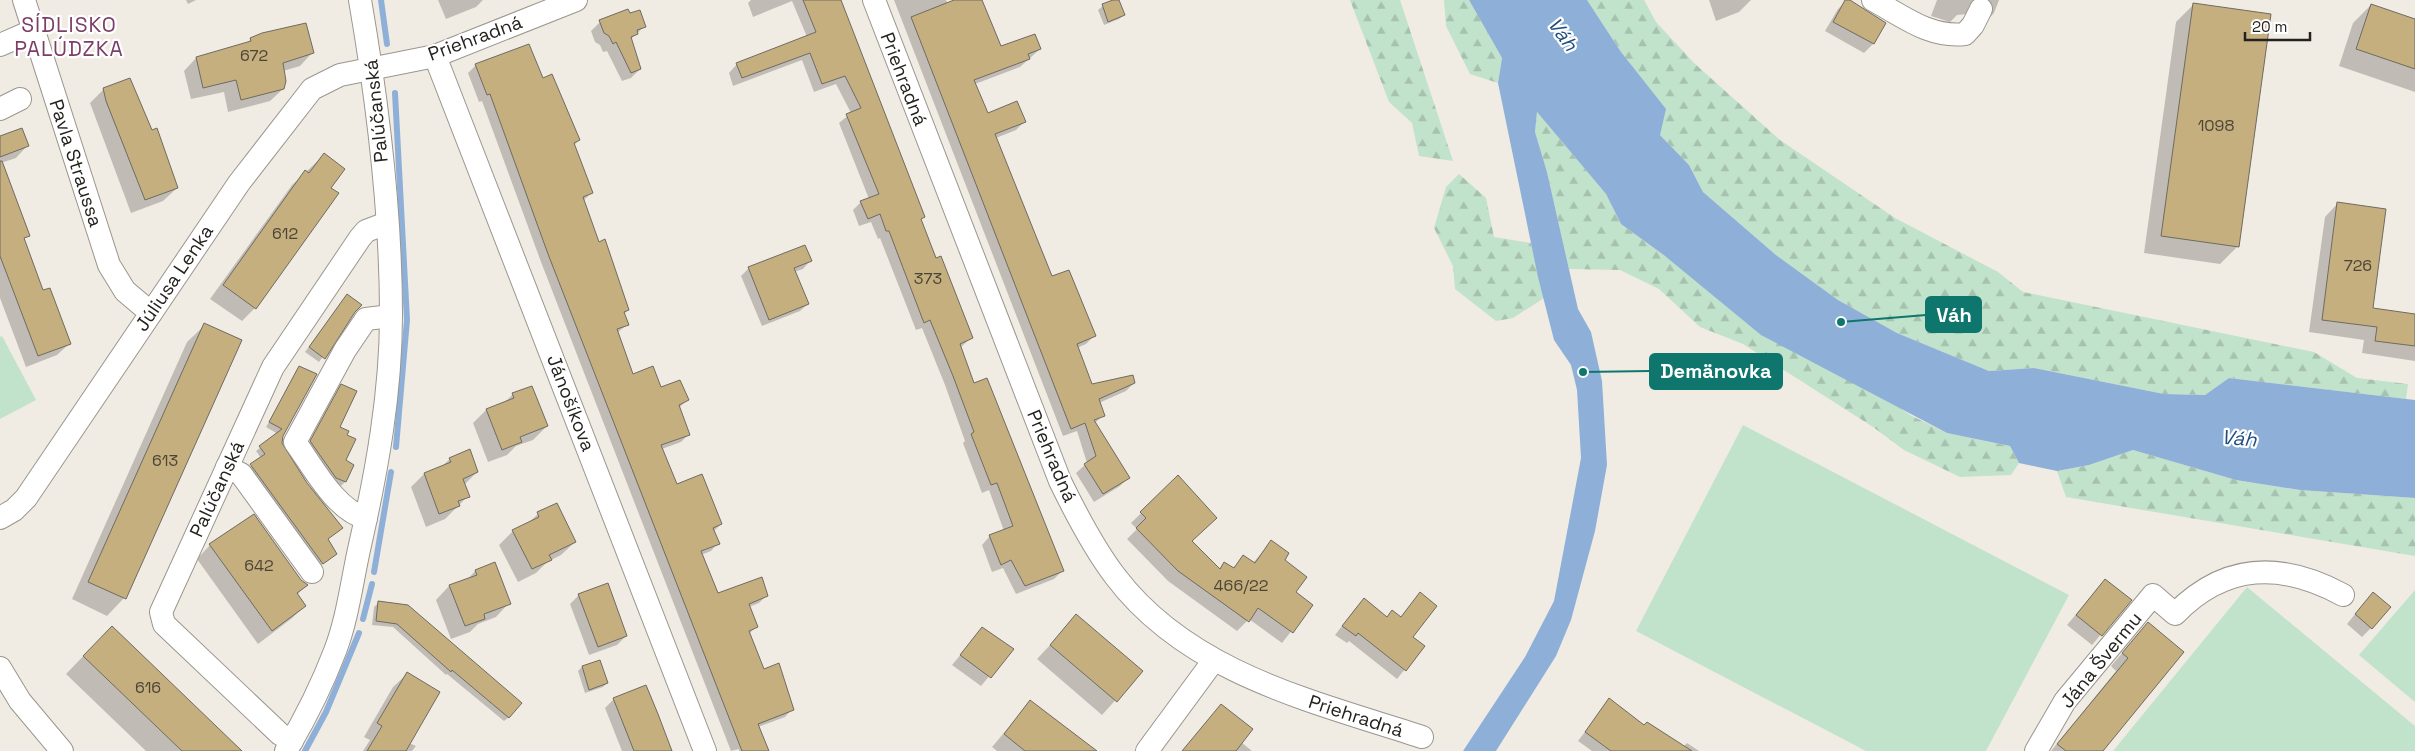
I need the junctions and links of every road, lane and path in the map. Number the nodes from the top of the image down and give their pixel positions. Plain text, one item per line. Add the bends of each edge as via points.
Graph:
1 (24, 0) edge
2 (360, 0) edge
3 (576, 0) edge
4 (874, 0) edge
5 (1873, 0) edge
6 (1981, 9) dead end
7 (32, 31) junction
8 (0, 45) edge
9 (435, 56) junction
10 (372, 68) junction
11 (387, 223) junction
12 (151, 313) junction
13 (391, 316) junction
14 (228, 466) junction
15 (0, 518) edge
16 (366, 518) junction
17 (312, 572) dead end
18 (2343, 595) dead end
19 (1214, 660) junction
20 (0, 668) edge
21 (1422, 737) dead end
22 (289, 746) edge
23 (62, 751) edge
24 (705, 751) edge
25 (1147, 751) edge
26 (2036, 751) edge

1 - 7 street, Pavla Straussa
2 - 10 street, Palúčanská
3 - 9 street, Priehradná
4 - 19 street, Priehradná via 1071,503 1099,554 1133,597 1193,648
5 - 6 street via 1933,33 1949,36 1965,34
7 - 8 street
7 - 12 street, Pavla Straussa via 109,265 125,291
9 - 10 street, Priehradná
9 - 24 street, Jánošíkova
10 - 11 street, Palúčanská
10 - 12 street, Júliusa Lenka via 340,75 312,89 238,182
11 - 13 street, Palúčanská
11 - 14 street, Palúčanská via 366,231 360,238 273,367
12 - 15 street, Júliusa Lenka via 26,498
13 - 16 street, Palúčanská via 379,460
13 - 16 street via 366,319 345,350 295,442 339,502 354,515
14 - 17 street via 241,474
14 - 22 street, Palúčanská via 161,612 162,618 164,624
16 - 22 street, Palúčanská via 336,650
18 - 26 street, Jána Švermu via 2321,583 2274,572 2233,576 2208,585 2175,614 2152,595 2065,701
19 - 21 street, Priehradná via 1287,693
19 - 25 street
20 - 23 street via 20,701

